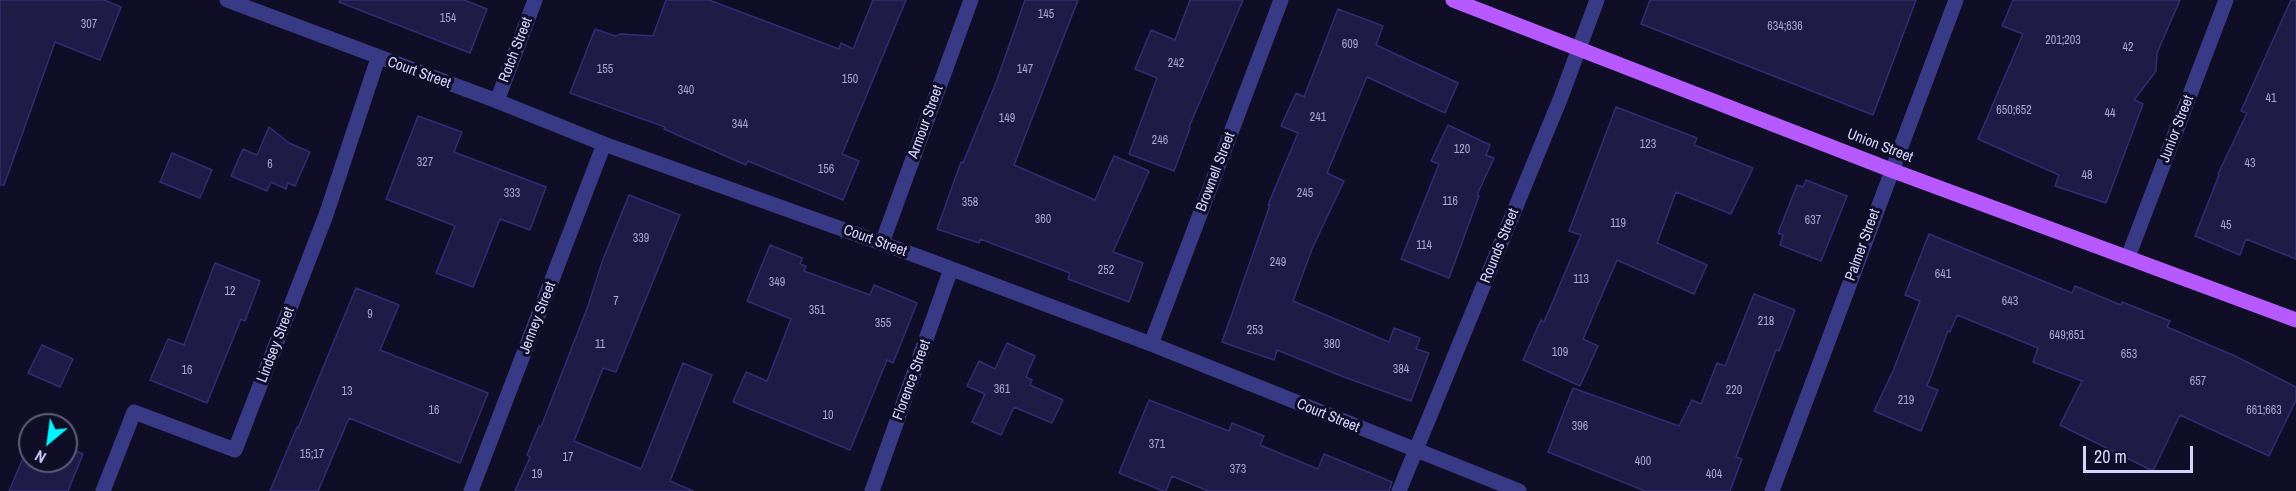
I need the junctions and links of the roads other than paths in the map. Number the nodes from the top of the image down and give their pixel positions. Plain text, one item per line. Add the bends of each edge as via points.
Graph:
1 (227, 0) edge
2 (535, 0) edge
3 (971, 0) edge
4 (1281, 0) edge
5 (1453, 0) edge
6 (1598, 0) edge
7 (1956, 0) edge
8 (2226, 0) edge
9 (1579, 48) junction
10 (378, 58) junction
11 (497, 101) junction
12 (604, 144) junction
13 (1891, 170) junction
14 (882, 243) junction
15 (2128, 257) junction
16 (951, 268) junction
17 (2296, 320) edge
18 (1151, 344) junction
19 (1416, 451) junction
20 (103, 491) edge
21 (471, 491) edge
22 (872, 491) edge
23 (1399, 491) edge
24 (1519, 491) edge
25 (1772, 491) edge

1 - 10 street, Court Street
2 - 11 street, Rotch Street
3 - 14 street, Armour Street
4 - 18 street, Brownell Street
5 - 9 main road, Union Street
6 - 9 street, Rounds Street
7 - 13 street, Palmer Street
8 - 15 street, Junior Street
9 - 13 main road, Union Street
9 - 19 street, Rounds Street
10 - 11 street, Court Street
10 - 20 street, Lindsey Street via 326,215 235,450 134,412
11 - 12 street, Court Street
12 - 14 street, Court Street
12 - 21 street, Jenney Street
13 - 15 main road, Union Street
13 - 25 street, Palmer Street
14 - 16 street, Court Street
15 - 17 main road, Union Street
16 - 18 street, Court Street
16 - 22 street, Florence Street
18 - 19 street, Court Street
19 - 23 street, Rounds Street
19 - 24 street, Court Street

